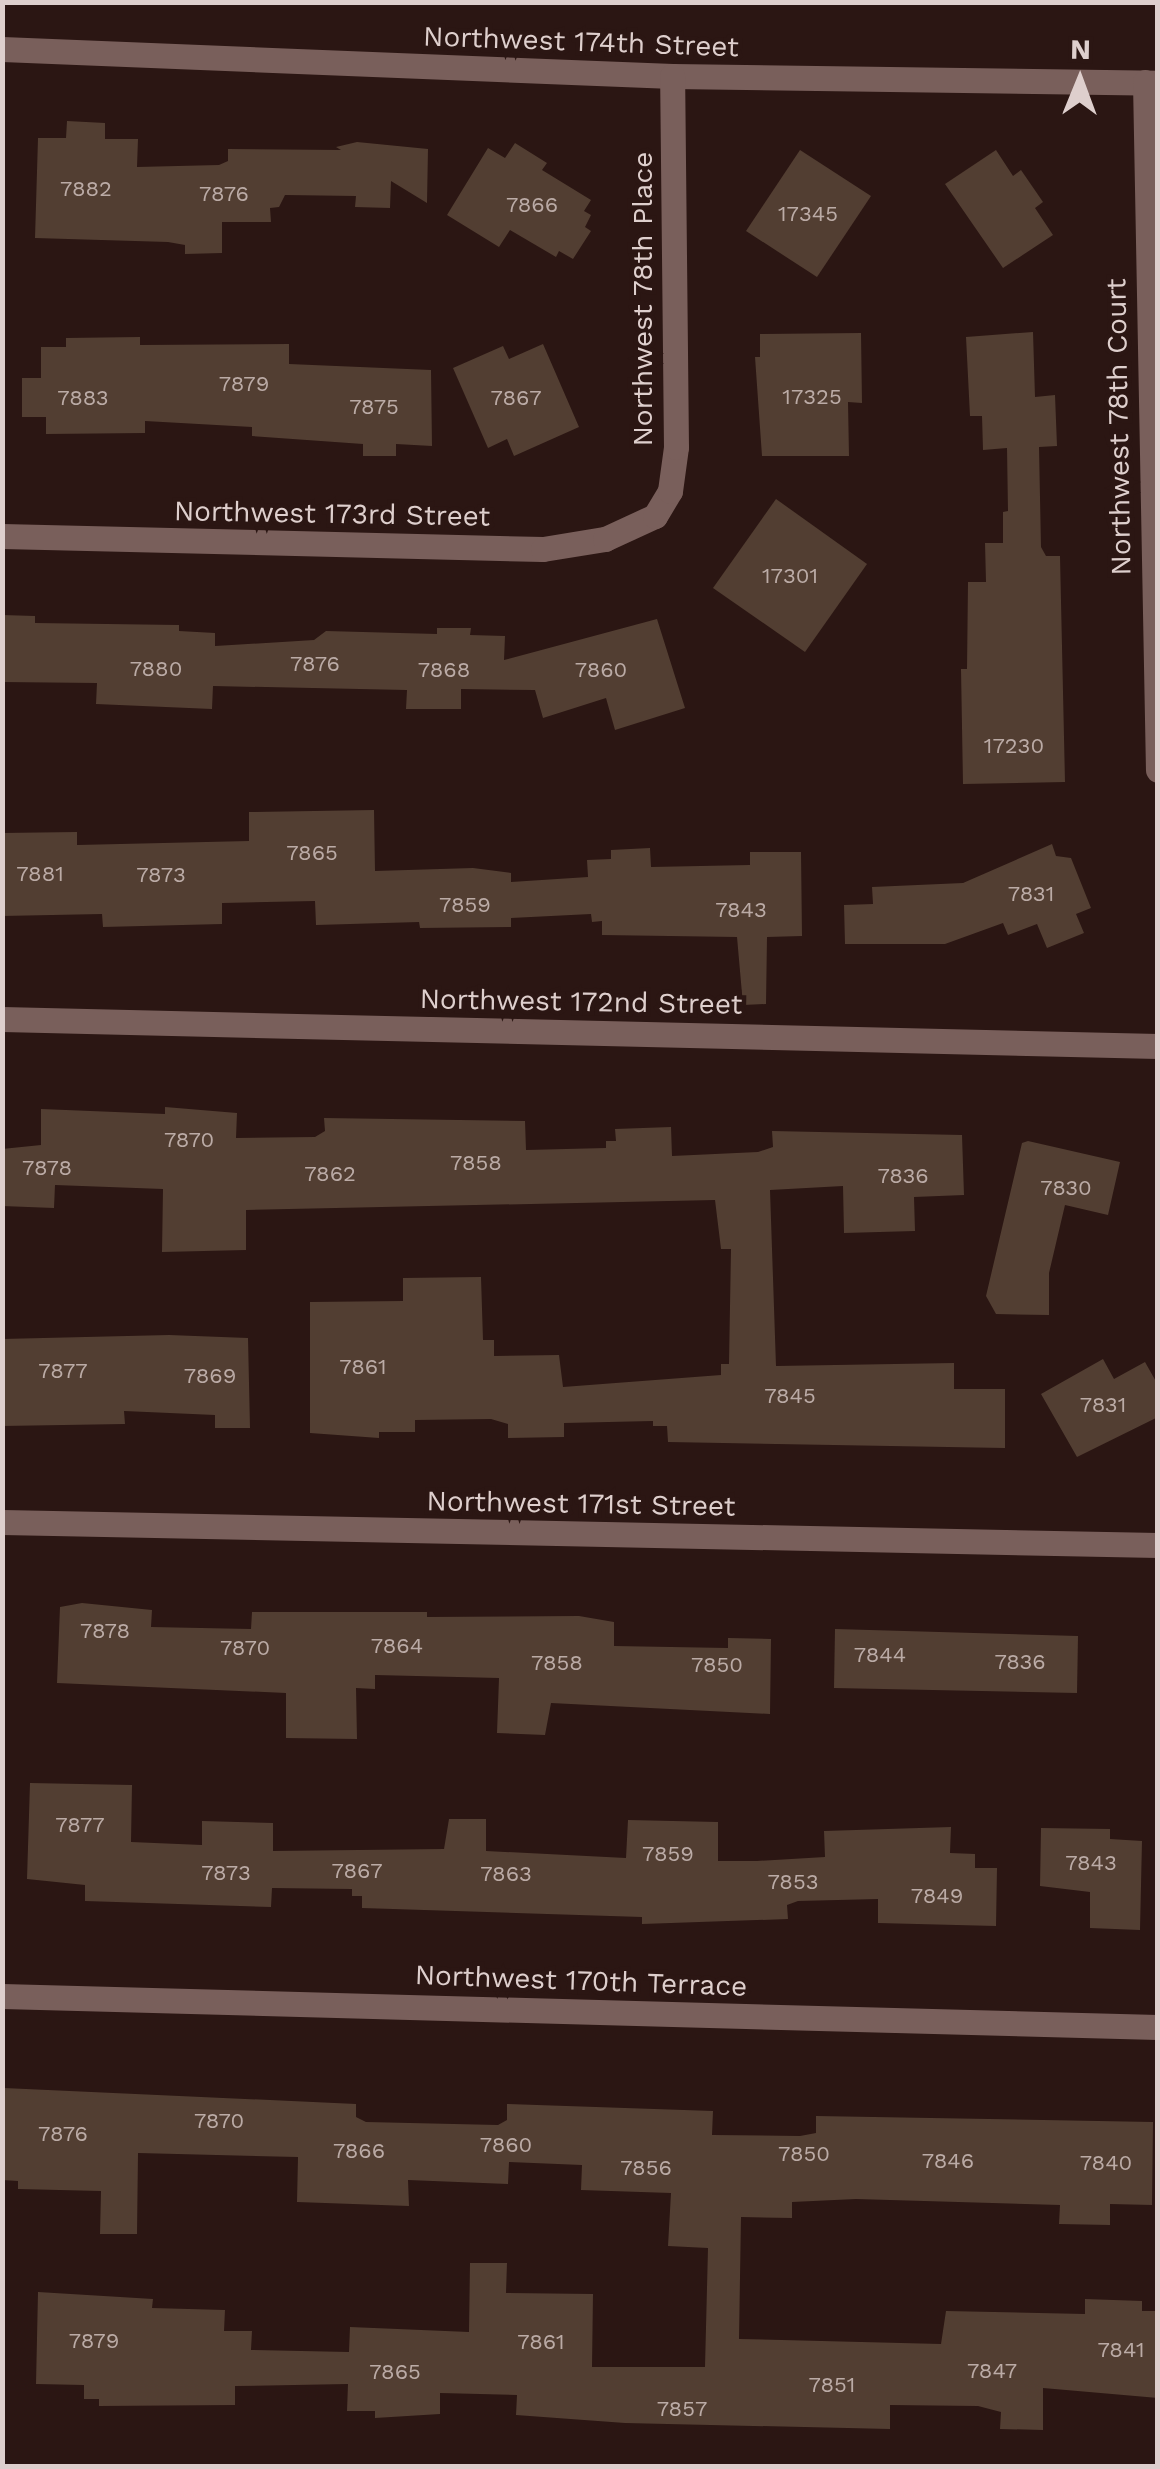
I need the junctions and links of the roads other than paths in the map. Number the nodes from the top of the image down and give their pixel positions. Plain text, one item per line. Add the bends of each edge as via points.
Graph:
1 (2, 49) edge
2 (672, 76) junction
3 (1151, 83) edge
4 (655, 516) joint
5 (2, 536) edge
6 (1158, 770) edge
7 (2, 1018) edge
8 (1158, 1046) edge
9 (2, 1522) edge
10 (1158, 1545) edge
11 (2, 1996) edge
12 (1158, 2026) edge

1 - 2 street, Northwest 174th Street
2 - 3 street, Northwest 174th Street
2 - 4 street, Northwest 78th Place via 676,447 670,490
3 - 6 street, Northwest 78th Court
4 - 5 street, Northwest 173rd Street via 605,539 543,549
7 - 8 street, Northwest 172nd Street
9 - 10 street, Northwest 171st Street
11 - 12 street, Northwest 170th Terrace

